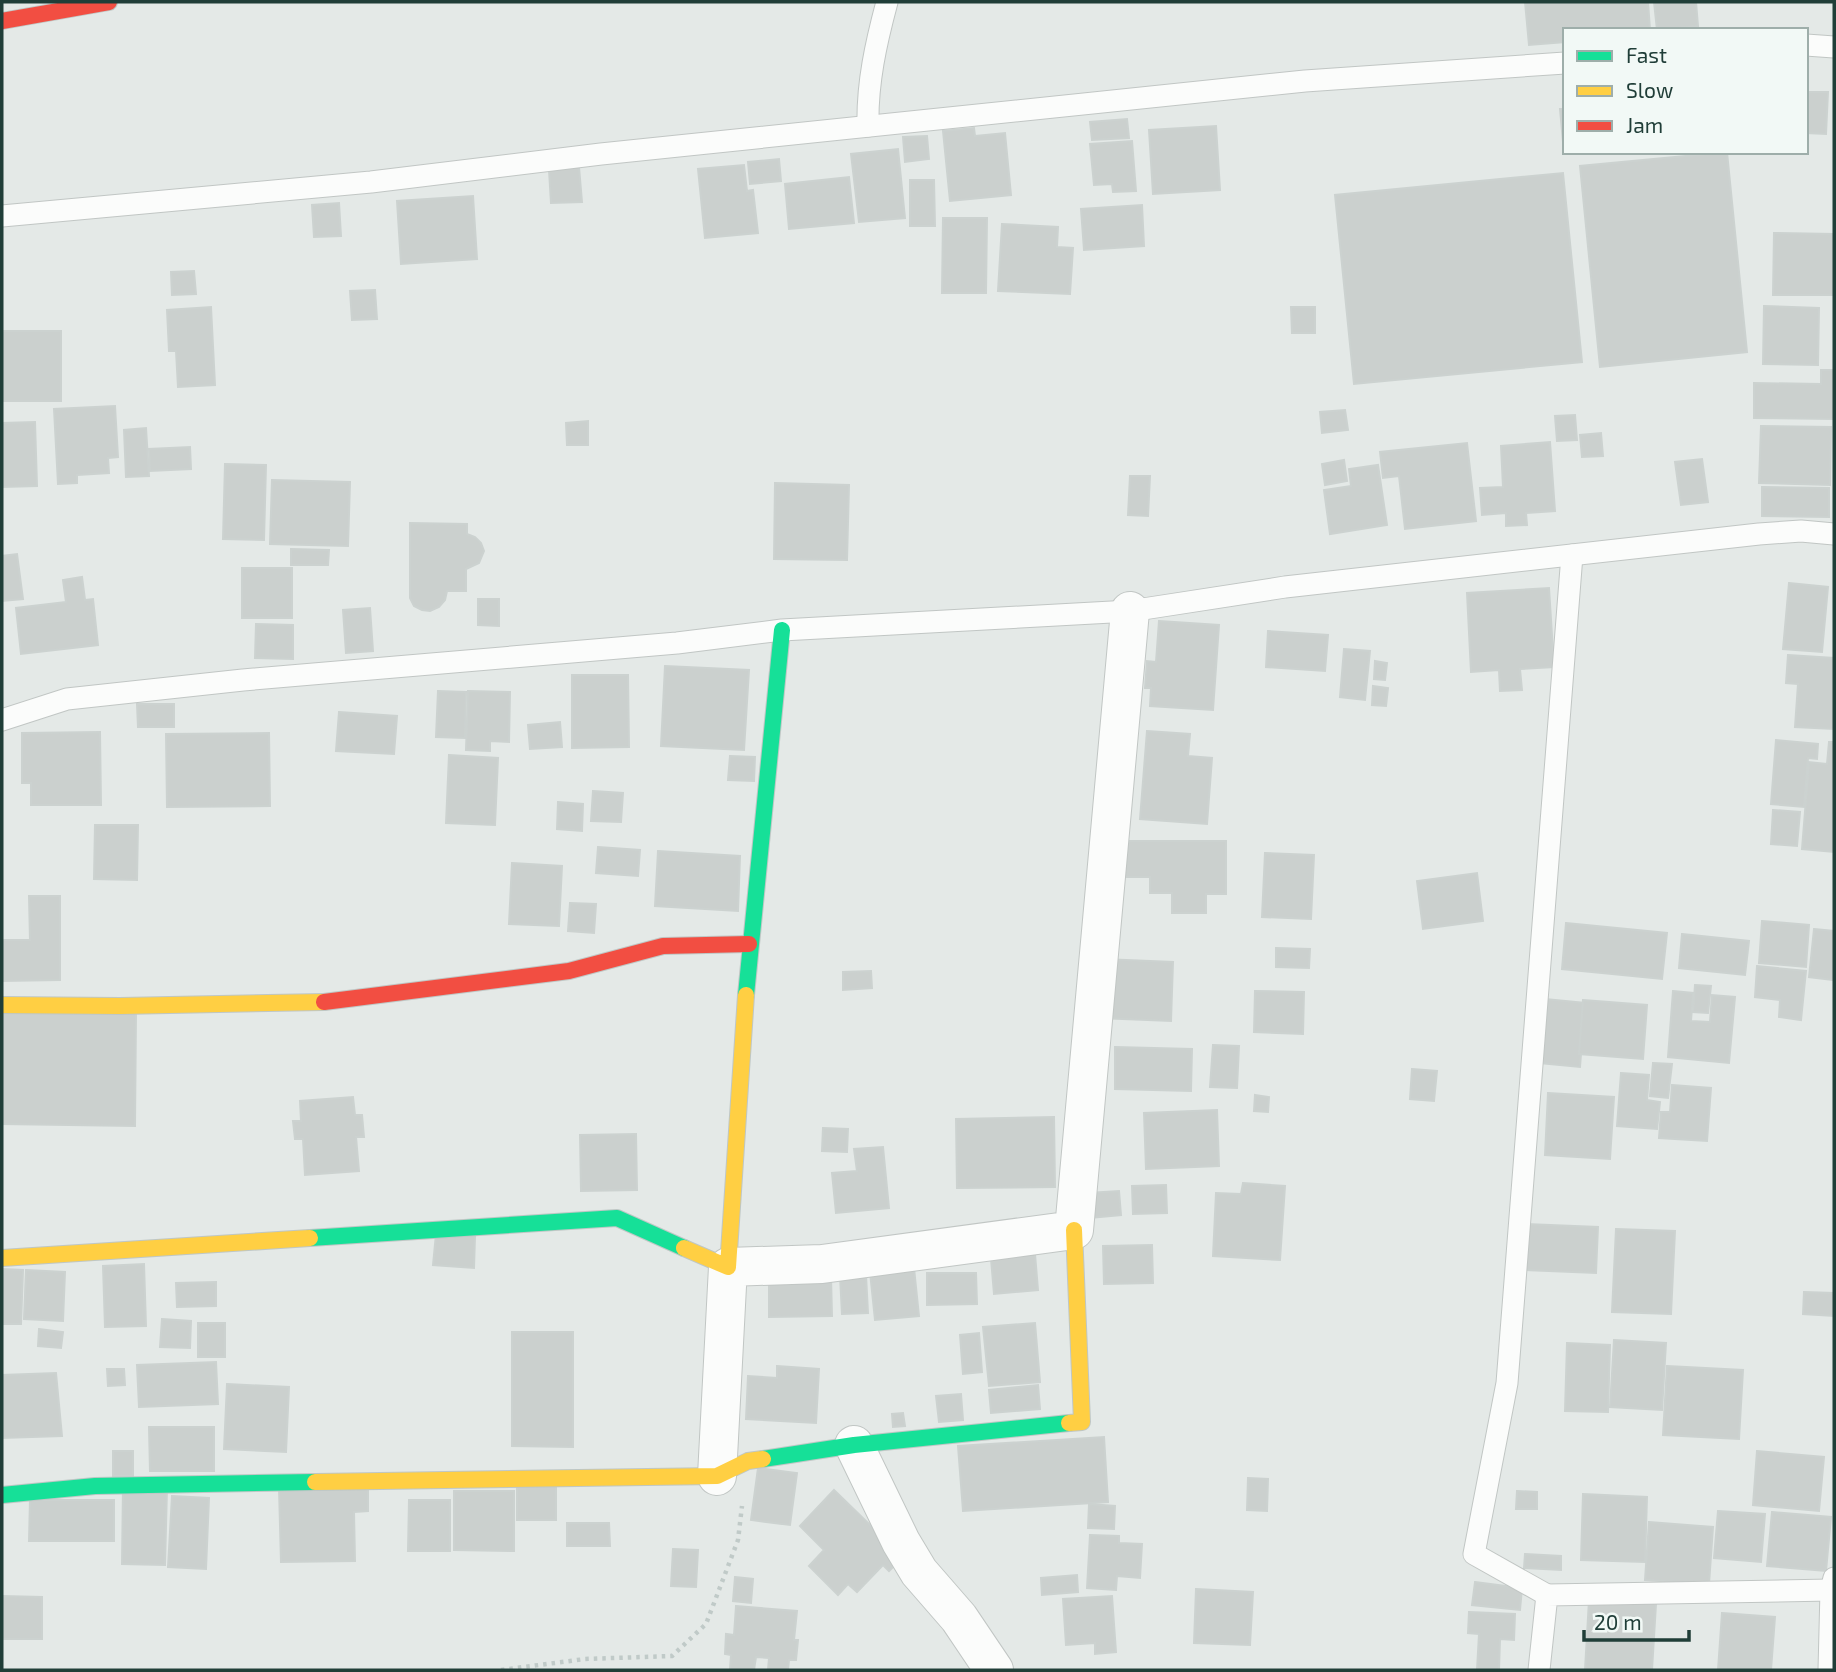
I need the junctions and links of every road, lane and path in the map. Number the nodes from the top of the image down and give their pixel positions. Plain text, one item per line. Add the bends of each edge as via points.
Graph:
1 (109, 2) edge
2 (887, 2) edge
3 (2, 21) edge
4 (1808, 45) edge
5 (1834, 47) edge
6 (1563, 63) edge
7 (868, 126) junction
8 (2, 216) edge
9 (1834, 534) edge
10 (1572, 555) junction
11 (1130, 611) junction
12 (782, 630) junction
13 (2, 720) edge
14 (749, 944) junction
15 (2, 1004) edge
16 (1074, 1230) junction
17 (2, 1258) edge
18 (728, 1267) junction
19 (854, 1445) junction
20 (732, 1469) junction
21 (2, 1495) edge
22 (1833, 1584) edge
23 (1547, 1595) junction
24 (995, 1669) edge
25 (502, 1670) edge
26 (1539, 1670) edge
27 (1829, 1670) edge

1 - 3 street
2 - 7 lane via 867,95
4 - 5 lane
6 - 7 lane via 1305,81
7 - 8 lane via 371,182
9 - 10 lane via 1759,534
10 - 11 lane via 1285,587
10 - 23 lane via 1507,1382 1474,1554
11 - 12 lane
11 - 16 street
12 - 13 lane via 66,699
12 - 14 street
14 - 15 street via 663,946 569,971 333,1002
14 - 18 street
16 - 18 street via 822,1264
16 - 19 street via 1082,1422
17 - 18 street via 617,1218
18 - 20 street
19 - 20 street
19 - 24 street via 919,1572
20 - 21 street via 94,1486
20 - 25 path via 738,1540 706,1625 672,1656 585,1659
22 - 23 lane
22 - 27 lane
23 - 26 lane

